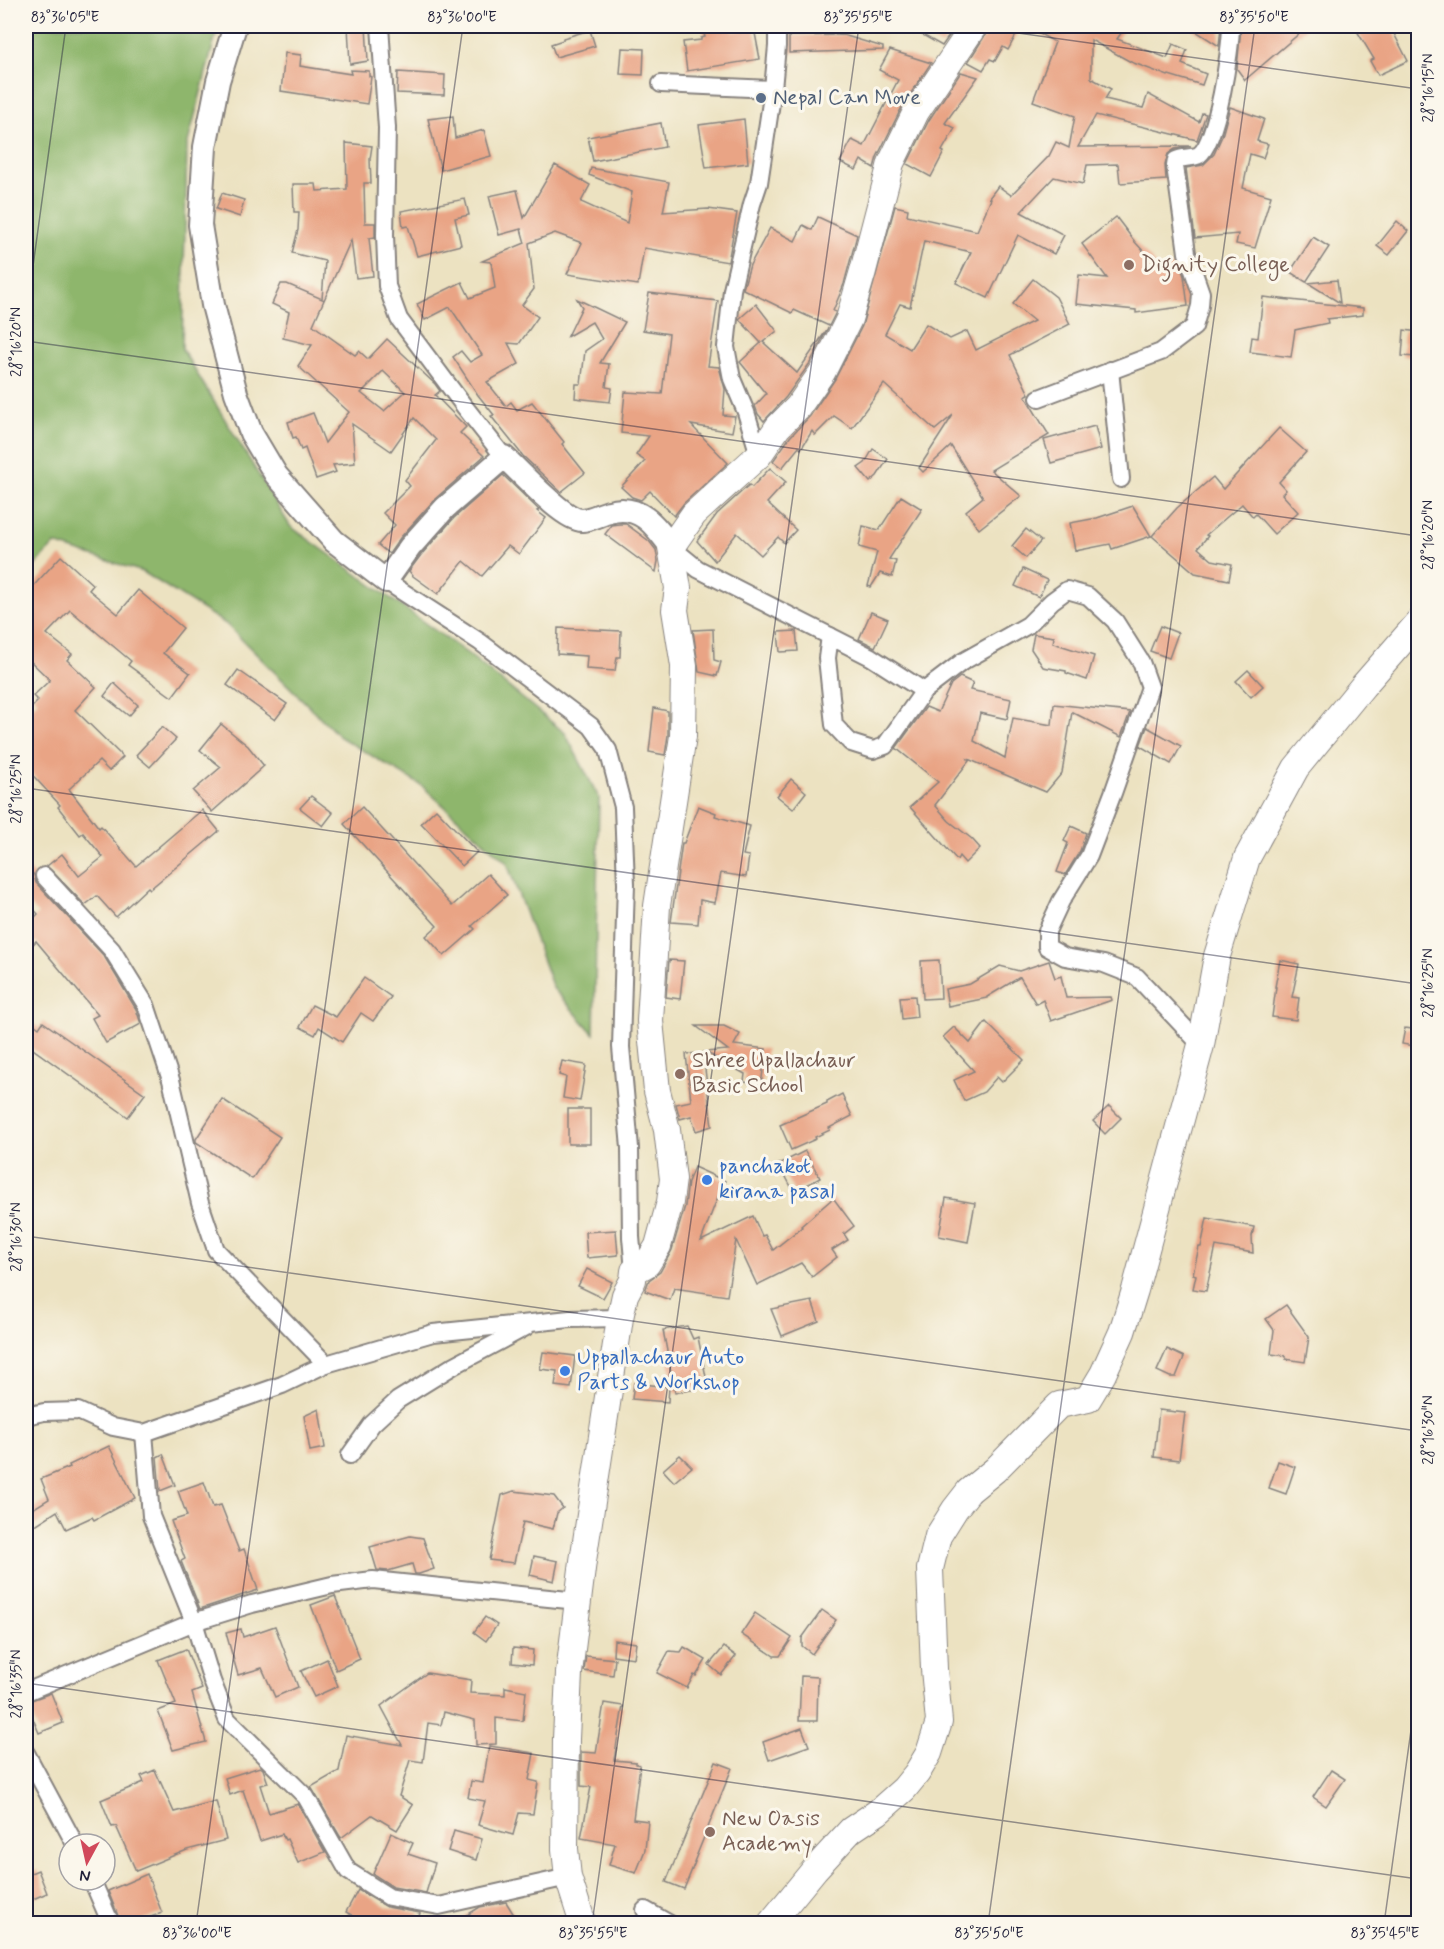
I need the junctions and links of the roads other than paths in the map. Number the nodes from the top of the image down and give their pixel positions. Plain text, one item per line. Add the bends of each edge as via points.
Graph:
1 (235, 26) edge
2 (380, 26) edge
3 (777, 26) edge
4 (974, 26) edge
5 (1231, 26) edge
6 (661, 84) dead end
7 (773, 89) junction
8 (1110, 370) junction
9 (1039, 398) dead end
10 (759, 455) junction
11 (504, 457) junction
12 (1121, 479) dead end
13 (671, 547) junction
14 (386, 581) junction
15 (1419, 622) edge
16 (830, 636) junction
17 (924, 691) junction
18 (44, 876) dead end
19 (1201, 1045) junction
20 (634, 1271) junction
21 (620, 1318) junction
22 (535, 1322) junction
23 (326, 1364) junction
24 (26, 1416) edge
25 (144, 1433) junction
26 (350, 1455) dead end
27 (578, 1601) junction
28 (194, 1622) junction
29 (26, 1692) edge
30 (26, 1753) edge
31 (69, 1832) edge
32 (568, 1877) junction
33 (97, 1892) edge
34 (645, 1910) dead end
35 (577, 1921) edge
36 (111, 1923) edge
37 (670, 1923) edge
38 (770, 1923) edge

1 - 14 main road via 218,81 205,147 200,225 213,305 236,393 251,434 276,475 334,541
2 - 11 street via 387,128 387,286 399,319
3 - 7 street
4 - 10 main road via 916,112 891,163 849,319 833,352 798,407
5 - 8 street via 1220,102 1209,142 1198,155 1176,160 1175,166 1186,253 1202,293 1194,327 1161,352
6 - 7 street
7 - 10 street via 759,183 732,290 726,347 732,379
8 - 9 street
8 - 12 street
10 - 13 main road via 694,514
11 - 13 main road via 564,514 582,520 620,509 633,512 653,523
11 - 14 main road via 445,508
13 - 16 street via 698,570
13 - 20 main road via 684,666 683,736 657,906 650,1021 657,1091 673,1179 658,1246 646,1264
14 - 20 street via 480,642 591,726 608,750 623,807 626,884 621,1047 630,1148
15 - 19 main road via 1296,768 1247,858 1217,956
16 - 17 street
16 - 17 street via 827,657 834,725 851,743 873,750 885,746
17 - 19 street via 962,662 1028,625 1067,590 1088,596 1114,621 1141,662 1150,687 1089,856 1047,931 1047,948 1065,957 1104,964 1137,977
18 - 23 street via 112,950 146,1005 171,1080 200,1203 216,1250
19 - 38 main road via 1122,1332 1103,1374 1088,1398 1059,1405 969,1491 938,1536 930,1569 939,1722 929,1754 904,1789 851,1830
20 - 21 main road
21 - 22 street
21 - 27 main road
22 - 23 street via 433,1333
22 - 26 street via 398,1400 372,1424
23 - 25 street via 282,1385
24 - 25 street via 78,1411 113,1426
25 - 28 street via 151,1516
27 - 28 street via 373,1580 263,1601
27 - 32 main road via 566,1739 564,1850
28 - 29 street
28 - 32 street via 226,1719 306,1797 348,1871 389,1897 439,1906
30 - 31 street
32 - 35 main road
33 - 36 street
34 - 37 street

